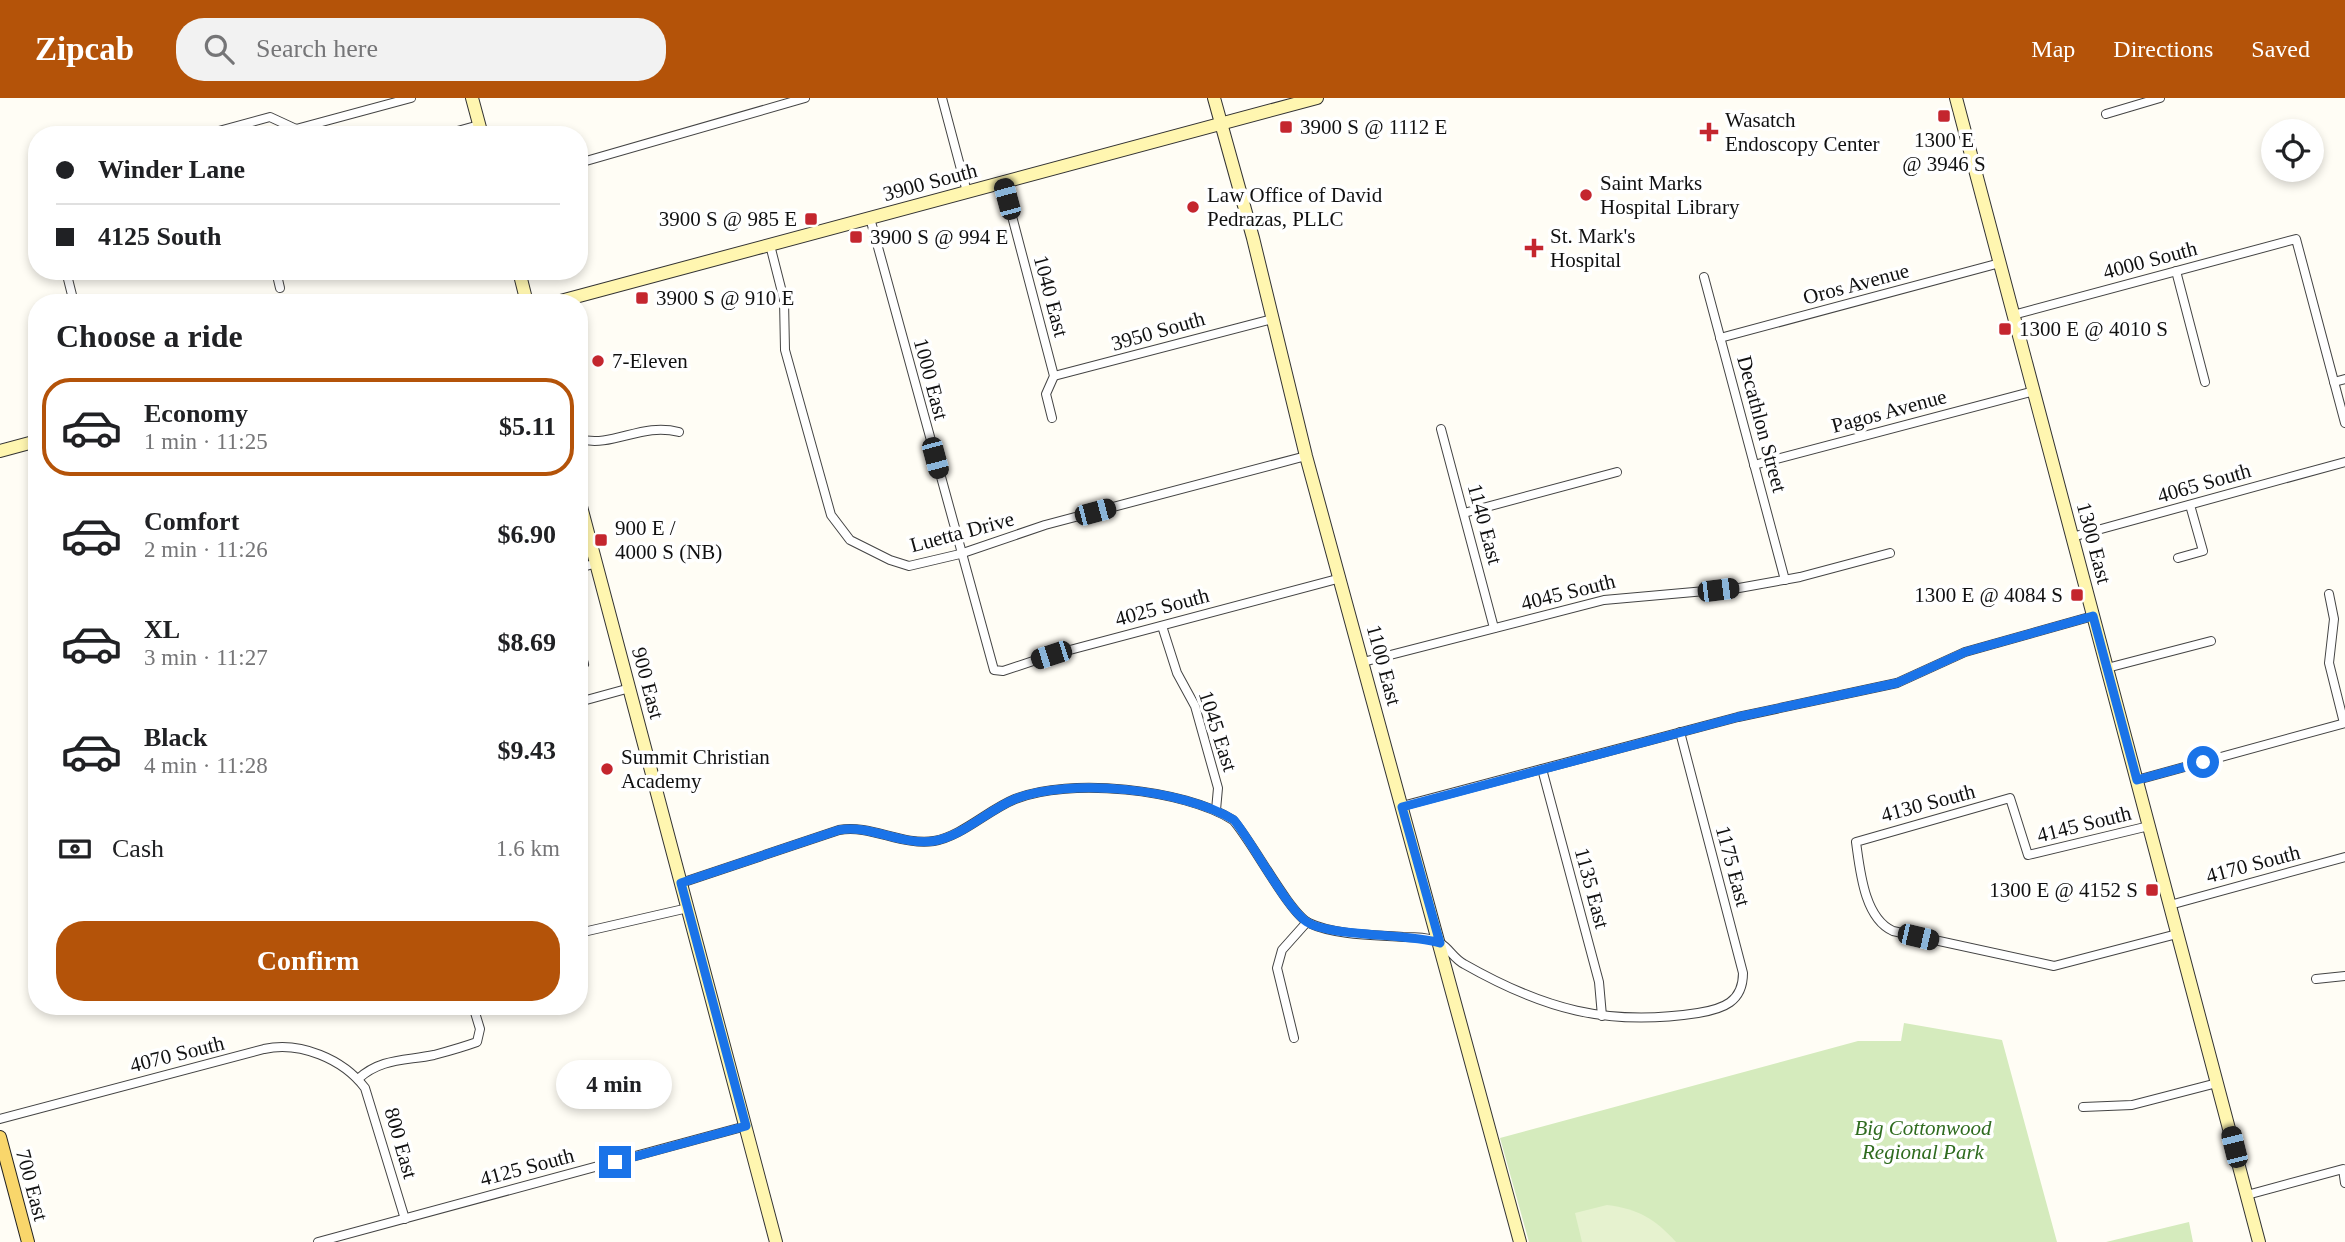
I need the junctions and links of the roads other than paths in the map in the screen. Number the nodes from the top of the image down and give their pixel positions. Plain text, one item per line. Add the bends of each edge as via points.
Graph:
1 (411, 98) edge
2 (472, 98) edge
3 (805, 98) edge
4 (942, 98) edge
5 (1214, 98) edge
6 (1317, 98) edge
7 (1956, 98) edge
8 (2160, 98) edge
9 (782, 101) edge
10 (2106, 114) dead end
11 (1223, 123) junction
12 (237, 126) edge
13 (290, 126) edge
14 (307, 126) edge
15 (479, 126) edge
16 (588, 161) edge
17 (1003, 182) junction
18 (967, 192) junction
19 (870, 218) junction
20 (770, 245) junction
21 (2000, 263) junction
22 (2176, 271) junction
23 (1704, 277) dead end
24 (278, 280) edge
25 (280, 288) dead end
26 (587, 294) edge
27 (2014, 315) junction
28 (1272, 319) junction
29 (1720, 338) junction
30 (1054, 376) junction
31 (2345, 379) edge
32 (2205, 382) dead end
33 (2334, 382) junction
34 (2034, 391) junction
35 (1052, 418) dead end
36 (2345, 423) edge
37 (1441, 429) dead end
38 (679, 432) dead end
39 (588, 440) edge
40 (28, 443) edge
41 (0, 451) edge
42 (1306, 456) junction
43 (2345, 461) edge
44 (1754, 465) junction
45 (1617, 472) dead end
46 (2190, 505) junction
47 (1464, 513) junction
48 (588, 531) edge
49 (2072, 537) junction
50 (1890, 553) dead end
51 (960, 554) junction
52 (2178, 558) dead end
53 (597, 563) junction
54 (588, 566) edge
55 (1341, 578) junction
56 (1785, 580) junction
57 (2329, 594) dead end
58 (2093, 616) junction
59 (1163, 625) junction
60 (1494, 628) junction
61 (2211, 641) dead end
62 (1363, 662) junction
63 (2107, 668) junction
64 (994, 670) joint
65 (630, 688) junction
66 (588, 700) edge
67 (2345, 723) edge
68 (1680, 732) junction
69 (1542, 769) junction
70 (2137, 780) junction
71 (1402, 807) junction
72 (1216, 810) junction
73 (2149, 826) junction
74 (2028, 855) joint
75 (2345, 857) edge
76 (681, 883) junction
77 (2170, 905) junction
78 (688, 908) junction
79 (1307, 922) junction
80 (588, 931) edge
81 (2177, 934) junction
82 (1440, 943) junction
83 (2345, 976) edge
84 (2316, 979) dead end
85 (476, 1015) edge
86 (1602, 1016) junction
87 (1294, 1038) dead end
88 (358, 1079) junction
89 (2217, 1083) junction
90 (2083, 1107) dead end
91 (0, 1119) edge
92 (746, 1126) junction
93 (0, 1137) edge
94 (2345, 1183) edge
95 (2247, 1195) junction
96 (405, 1219) junction
97 (28, 1242) edge
98 (318, 1242) edge
99 (776, 1242) edge
100 (1520, 1242) edge
101 (2259, 1242) edge

1 - 14 street
2 - 15 main road
3 - 9 street
4 - 18 street
5 - 11 main road, 1100 East
6 - 11 main road, 3900 South
7 - 21 main road, 1300 East
8 - 10 street
9 - 16 street via 673,139
11 - 17 main road, 3900 South
11 - 28 main road, 1100 East
12 - 13 street via 270,117
17 - 18 main road, 3900 South
17 - 30 street, 1040 East
18 - 19 main road, 3900 South
19 - 20 main road, 3900 South
19 - 51 street, 1000 East
20 - 26 main road, 3900 South
20 - 51 street, Luetta Drive via 785,300 788,362 826,502 840,531 866,550 909,566
21 - 27 main road, 1300 East
21 - 29 street, Oros Avenue
22 - 27 street, 4000 South
22 - 32 street
22 - 33 street, 4000 South via 2296,239
23 - 29 street, Decathlon Street
24 - 25 street
27 - 34 main road, 1300 East
28 - 30 street, 3950 South
28 - 42 main road, 1100 East
29 - 44 street, Decathlon Street
30 - 35 street, 1040 East via 1046,394
31 - 33 street
33 - 36 street
34 - 44 street, Pagos Avenue
34 - 49 main road, 1300 East
37 - 47 street, 1140 East
38 - 39 street via 649,428 599,442
40 - 41 main road
42 - 51 street, Luetta Drive via 1045,526
42 - 55 main road, 1100 East
43 - 46 street, 4065 South
44 - 56 street, Decathlon Street
45 - 47 street
46 - 49 street, 4065 South
46 - 52 street via 2203,551
47 - 60 street, 1140 East
48 - 53 main road, 900 East
49 - 58 main road, 1300 East
50 - 56 street, 4045 South
51 - 64 street, 1000 East
53 - 54 street
53 - 65 main road, 900 East
55 - 59 street, 4025 South
55 - 62 main road, 1100 East
56 - 60 street, 4045 South via 1631,595
57 - 67 street via 2334,619 2329,663
58 - 63 main road, 1300 East
58 - 68 street via 1965,652 1897,683
59 - 64 street, 4025 South
59 - 72 street, 1045 East via 1177,673 1195,706 1217,788
60 - 62 street, 4045 South
61 - 63 street
62 - 71 main road, 1100 East
63 - 70 main road, 1300 East
65 - 66 street
65 - 76 main road, 900 East
67 - 70 street
68 - 69 street
68 - 86 street, 1175 East via 1743,973 1739,994 1715,1010 1656,1019
69 - 71 street
69 - 86 street, 1135 East via 1599,982
70 - 73 main road, 1300 East
71 - 82 main road, 1100 East
72 - 76 street via 1139,790 1045,792 1015,799 940,840 846,829
72 - 79 street via 1244,832
73 - 74 street, 4145 South
73 - 77 main road, 1300 East
74 - 81 street, 4130 South via 2010,798 1856,842 1873,914 1893,931 2054,966
75 - 77 street, 4170 South
76 - 78 main road, 900 East
77 - 81 main road, 1300 East
78 - 80 street
78 - 92 main road, 900 East
79 - 82 street
79 - 87 street via 1282,950 1277,968
81 - 89 main road, 1300 East
82 - 86 street via 1458,961 1528,996
82 - 100 main road, 1100 East
83 - 84 street
85 - 88 street via 477,1042 377,1064
88 - 91 street, 4070 South via 310,1051 279,1046
88 - 96 street, 800 East via 370,1099
89 - 90 street via 2132,1105
89 - 95 main road, 1300 East
92 - 96 street, 4125 South
92 - 99 main road, 900 East
93 - 97 main road, 700 East
94 - 95 street via 2343,1169
95 - 101 main road, 1300 East
96 - 98 street, 4125 South

